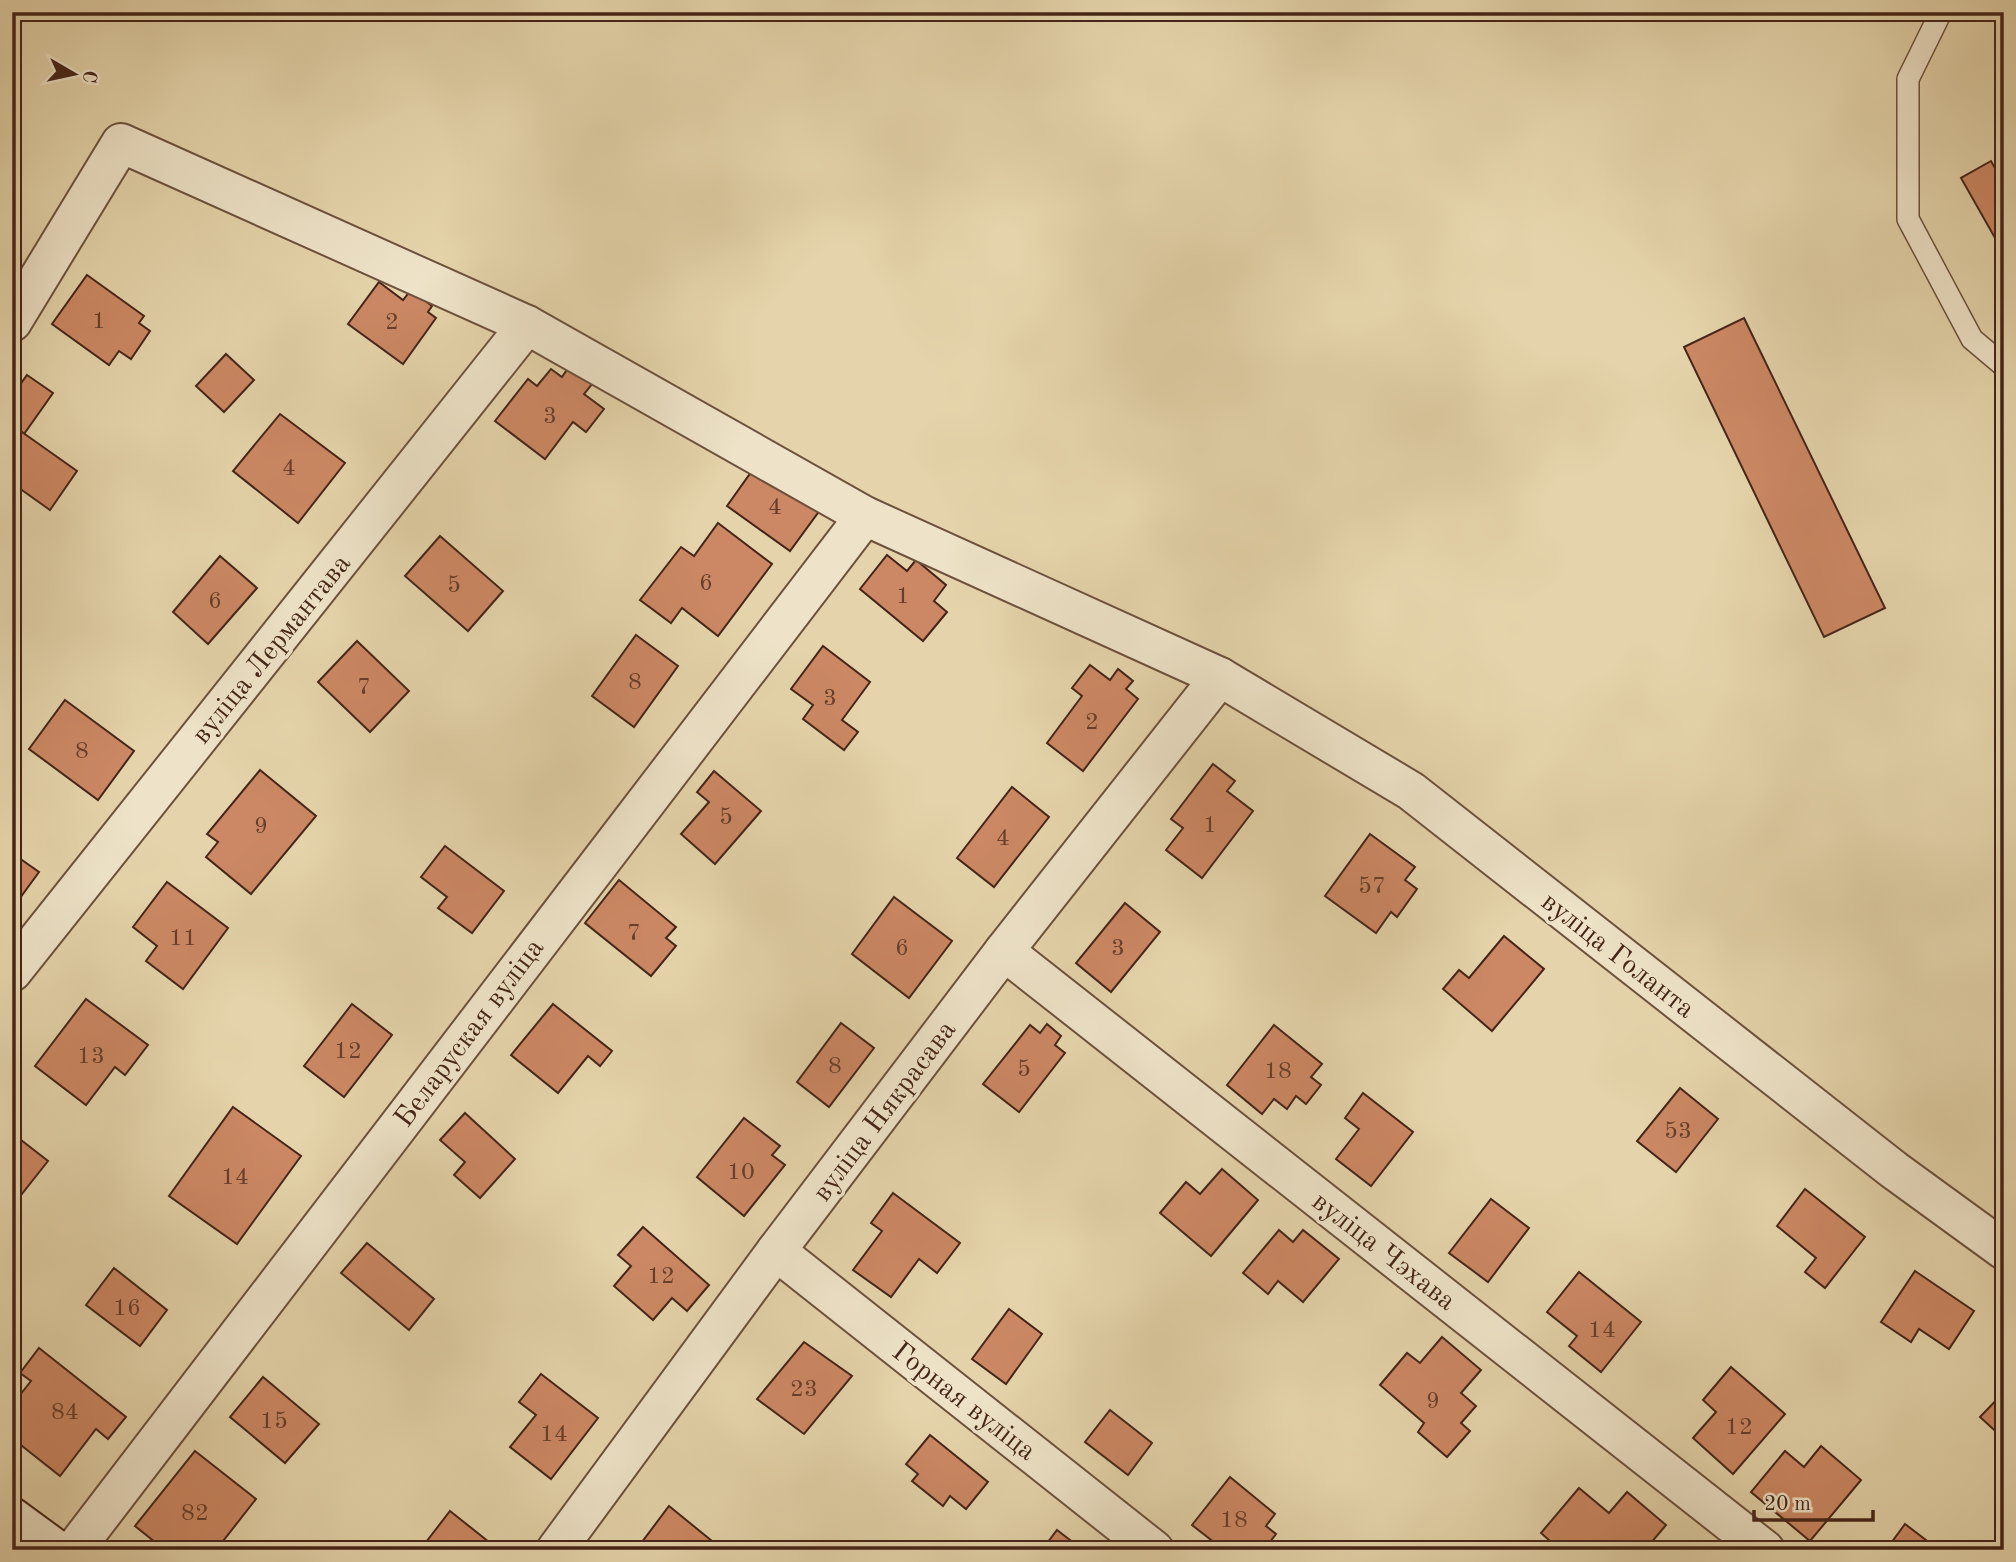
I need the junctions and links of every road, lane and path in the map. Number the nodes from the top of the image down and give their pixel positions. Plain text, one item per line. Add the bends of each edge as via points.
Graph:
1 (1941, 12) edge
2 (12, 321) edge
3 (527, 325) junction
4 (2004, 366) edge
5 (865, 516) junction
6 (1220, 677) junction
7 (1004, 951) junction
8 (12, 972) edge
9 (2004, 1250) edge
10 (776, 1251) junction
11 (12, 1517) edge
12 (57, 1550) edge
13 (74, 1550) edge
14 (556, 1550) edge
15 (1154, 1550) edge
16 (1765, 1550) edge

1 - 4 lane via 1908,79 1908,219 1972,339
2 - 3 street, вуліца Голанта via 121,143
3 - 5 street, вуліца Голанта
3 - 8 street, вуліца Лермантава
5 - 6 street, вуліца Голанта
5 - 13 street, Беларуская вуліца
6 - 7 street, вуліца Някрасава
6 - 9 street, вуліца Голанта via 1411,791 1894,1170
7 - 10 street, вуліца Някрасава
7 - 16 street, вуліца Чэхава
10 - 14 street, вуліца Някрасава
10 - 15 street, Горная вуліца
11 - 12 street

